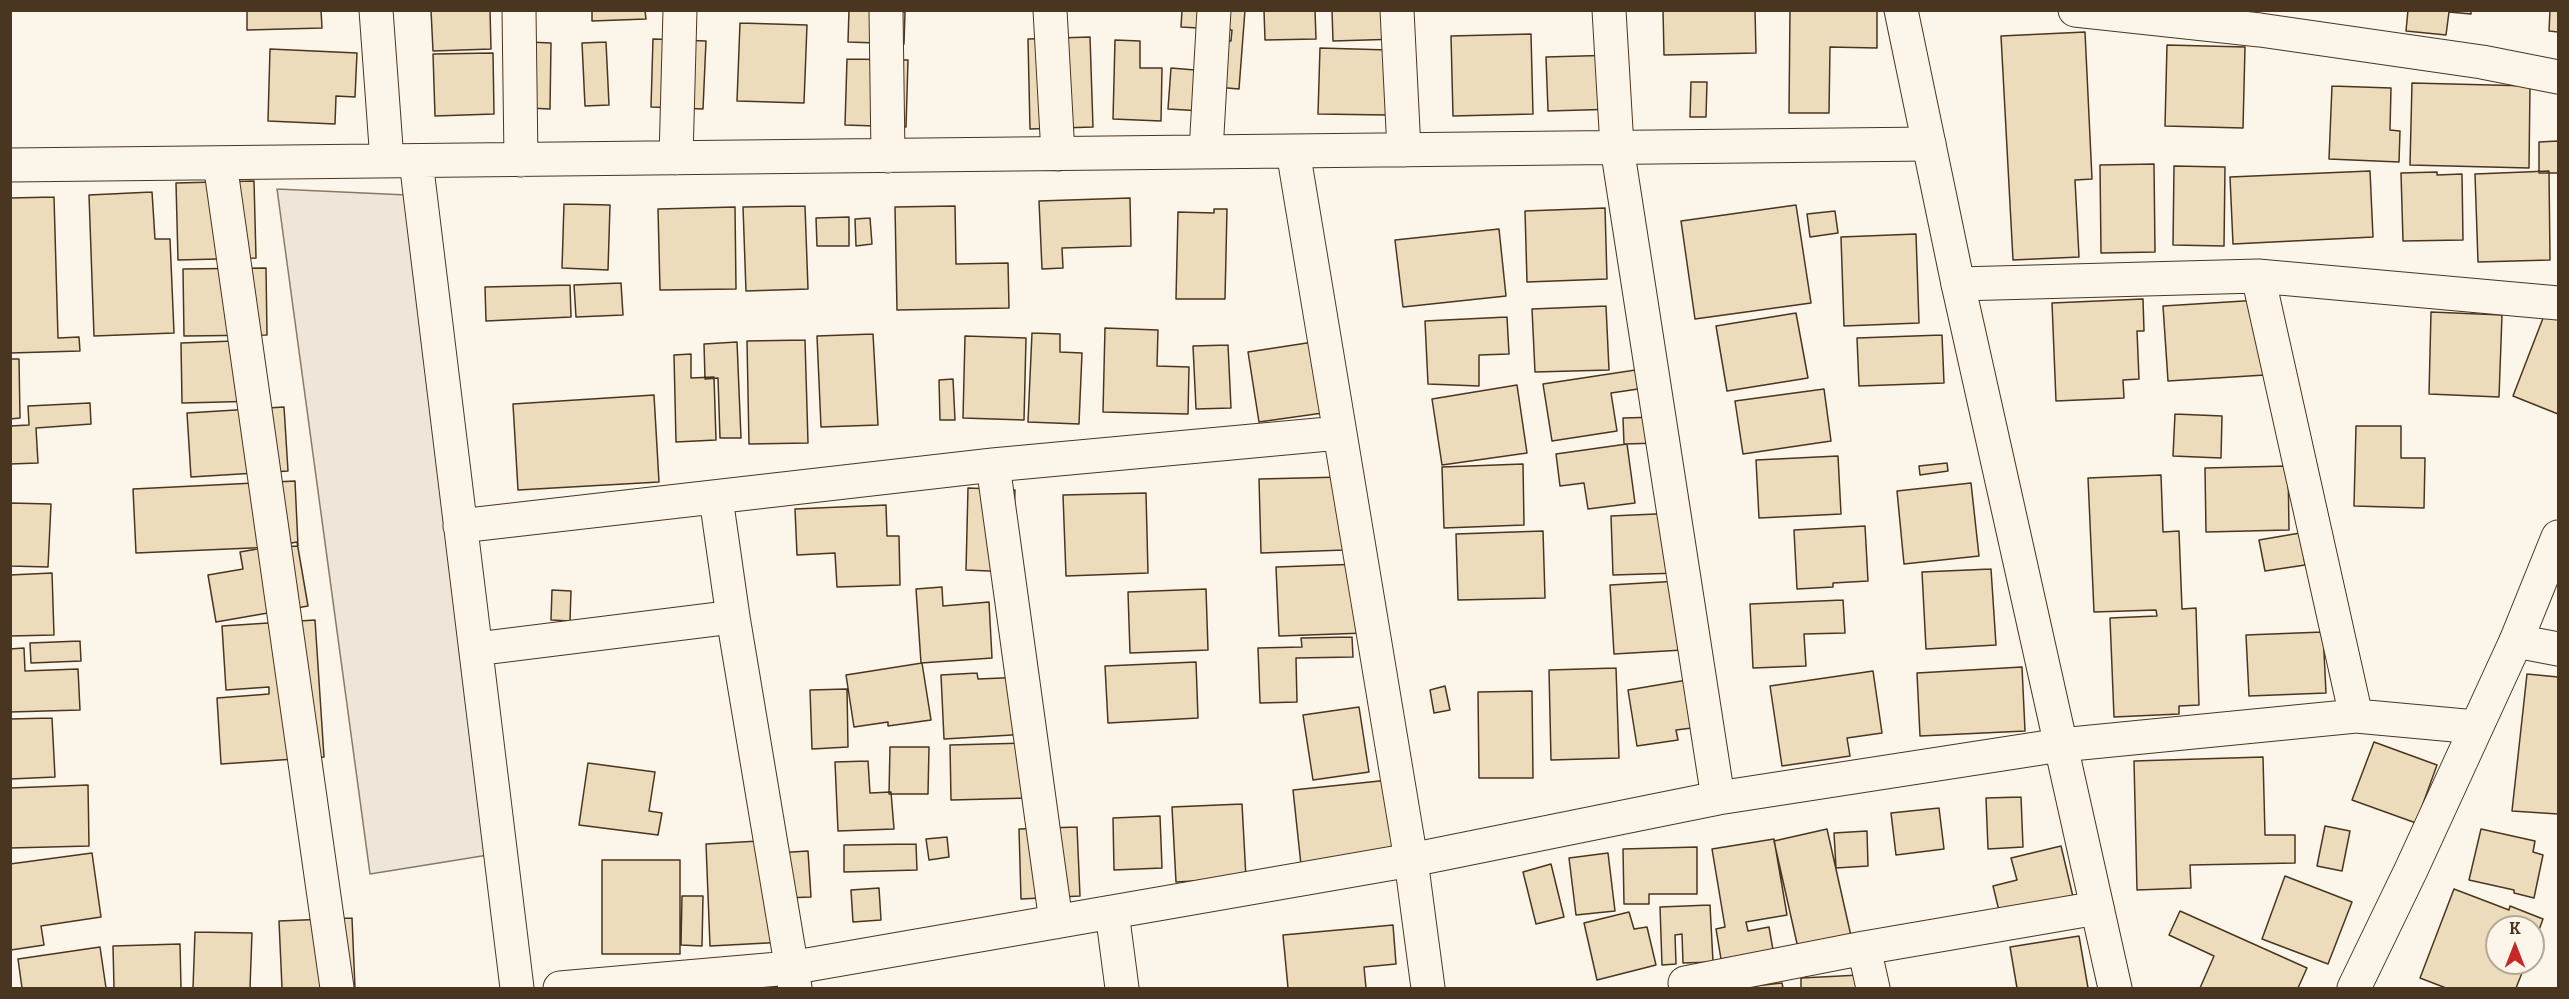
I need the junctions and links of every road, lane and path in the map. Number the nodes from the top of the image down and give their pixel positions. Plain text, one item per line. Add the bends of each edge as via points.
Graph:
1 (376, 10) edge
2 (519, 10) edge
3 (680, 10) edge
4 (886, 10) edge
5 (1050, 10) edge
6 (1214, 10) edge
7 (1397, 10) edge
8 (1609, 10) edge
9 (1901, 10) edge
10 (2075, 10) edge
11 (2559, 76) edge
12 (1929, 144) junction
13 (1617, 147) junction
14 (1404, 150) junction
15 (1293, 151) junction
16 (1206, 152) junction
17 (1058, 154) junction
18 (888, 156) junction
19 (676, 158) junction
20 (521, 160) junction
21 (401, 161) junction
22 (220, 163) junction
23 (10, 165) edge
24 (2258, 276) junction
25 (1958, 284) junction
26 (2559, 303) edge
27 (1339, 433) junction
28 (993, 465) junction
29 (716, 498) junction
30 (460, 526) junction
31 (2559, 537) edge
32 (733, 617) junction
33 (2516, 641) junction
34 (476, 649) junction
35 (2559, 649) edge
36 (2356, 716) junction
37 (2476, 727) junction
38 (2061, 745) junction
39 (1718, 798) junction
40 (1411, 861) junction
41 (2097, 908) junction
42 (1112, 912) junction
43 (1056, 922) junction
44 (1864, 948) junction
45 (792, 978) edge
46 (337, 988) edge
47 (517, 988) edge
48 (560, 988) edge
49 (1122, 988) edge
50 (1428, 988) edge
51 (1686, 988) edge
52 (1873, 988) edge
53 (2115, 988) edge
54 (2354, 988) edge

1 - 21 street
2 - 20 street
3 - 19 street
4 - 18 street
5 - 17 street
6 - 16 street
7 - 14 street
8 - 13 street
9 - 12 street
10 - 11 street via 2260,30
12 - 13 street
12 - 25 street
13 - 14 street
13 - 39 street
14 - 15 street
15 - 16 street
15 - 27 street
16 - 17 street
17 - 18 street
18 - 19 street
19 - 20 street
20 - 21 street
21 - 22 street
21 - 30 street
22 - 23 street
22 - 46 street
24 - 25 street
24 - 26 street
24 - 36 street
25 - 38 street
27 - 28 street
27 - 40 street
28 - 29 street
28 - 43 street
29 - 30 street
29 - 32 street
30 - 34 street
31 - 33 street
32 - 34 street
32 - 45 street
33 - 35 street
33 - 37 street
34 - 47 street
36 - 37 street
36 - 38 street
37 - 54 street
38 - 39 street
38 - 41 street
39 - 40 street
40 - 42 street
40 - 50 street
41 - 44 street
41 - 53 street
42 - 43 street
42 - 49 street
43 - 45 street
44 - 51 street via 1685,983
44 - 52 street
45 - 48 street

